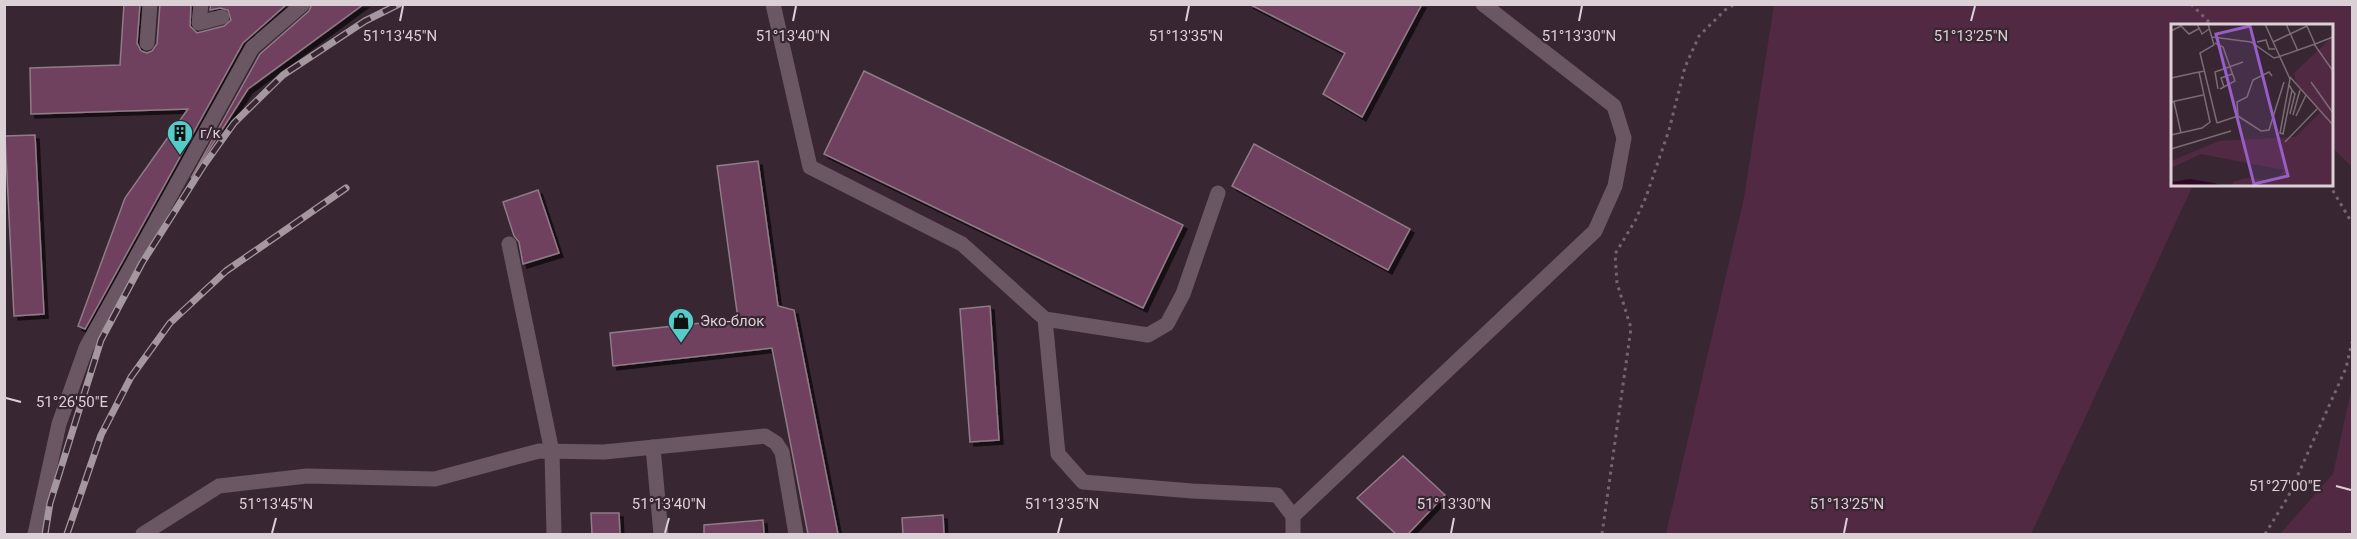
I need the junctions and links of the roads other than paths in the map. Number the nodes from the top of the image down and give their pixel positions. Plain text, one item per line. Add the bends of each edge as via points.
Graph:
1 (150, 4) edge
2 (201, 4) edge
3 (303, 4) edge
4 (773, 4) edge
5 (1483, 4) edge
6 (222, 17) dead end
7 (147, 43) dead end
8 (1218, 193) dead end
9 (509, 244) dead end
10 (1045, 319) junction
11 (653, 447) junction
12 (552, 452) junction
13 (1293, 516) junction
14 (35, 534) edge
15 (143, 534) edge
16 (554, 534) edge
17 (661, 534) edge
18 (796, 534) edge
19 (1293, 534) edge

1 - 7 lane
2 - 6 lane via 199,23
3 - 14 lane via 252,48 86,348 59,424
4 - 10 lane via 810,167 962,244
5 - 13 lane via 1614,106 1624,138 1615,186 1595,231
8 - 10 lane via 1183,294 1167,324 1148,335
9 - 12 lane
10 - 13 lane via 1058,454 1083,482 1277,495
11 - 12 lane
11 - 17 lane
11 - 18 lane via 765,436 782,452
12 - 15 lane via 539,451 435,479 307,476 219,486
12 - 16 lane
13 - 19 lane

